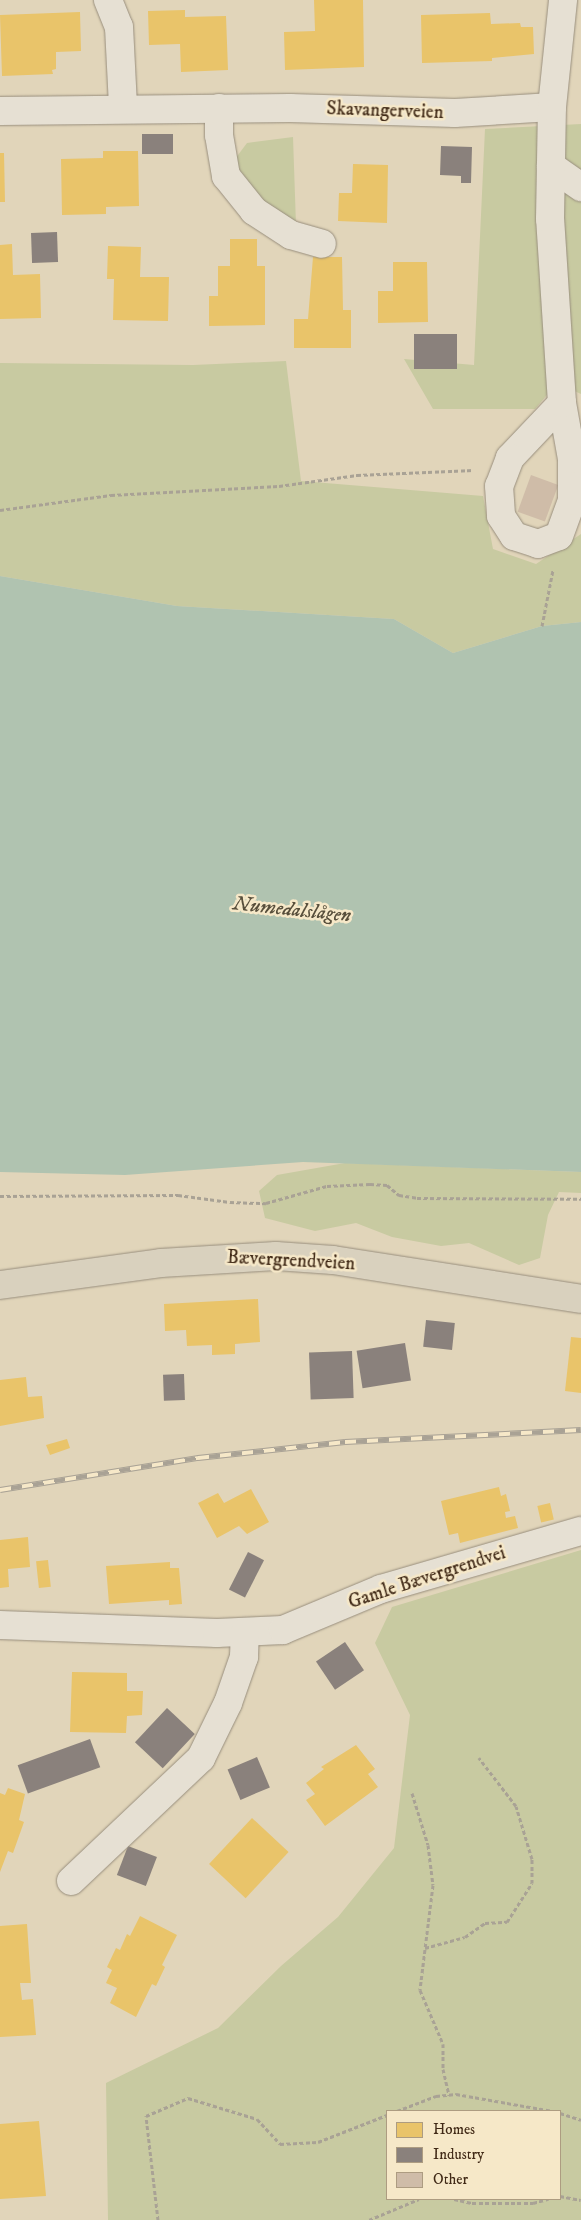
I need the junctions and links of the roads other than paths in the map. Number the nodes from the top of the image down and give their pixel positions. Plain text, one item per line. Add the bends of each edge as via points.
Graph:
1 (108, 0) edge
2 (563, 0) edge
3 (552, 107) junction
4 (123, 108) junction
5 (219, 108) junction
6 (0, 111) edge
7 (551, 166) junction
8 (581, 187) edge
9 (322, 244) dead end
10 (562, 403) junction
11 (0, 1285) edge
12 (581, 1299) edge
13 (581, 1531) edge
14 (0, 1625) edge
15 (245, 1633) junction
16 (71, 1881) dead end

1 - 4 street via 119,27
2 - 3 street
3 - 5 street, Skavangerveien via 455,113
3 - 7 street
4 - 5 street, Skavangerveien
4 - 6 street, Skavangerveien
5 - 9 street via 219,135 226,176 254,211 291,236
7 - 8 street
7 - 10 street via 550,219
10 - 10 street via 572,459 572,501 559,536 538,544 514,536 502,516 499,486 510,458
11 - 12 main road, Bævergrendveien via 161,1262 276,1256 334,1260
13 - 15 street, Gamle Bævergrendvei via 382,1589 283,1630
14 - 15 street, Gamle Bævergrendvei
15 - 16 street via 244,1657 228,1703 201,1758

